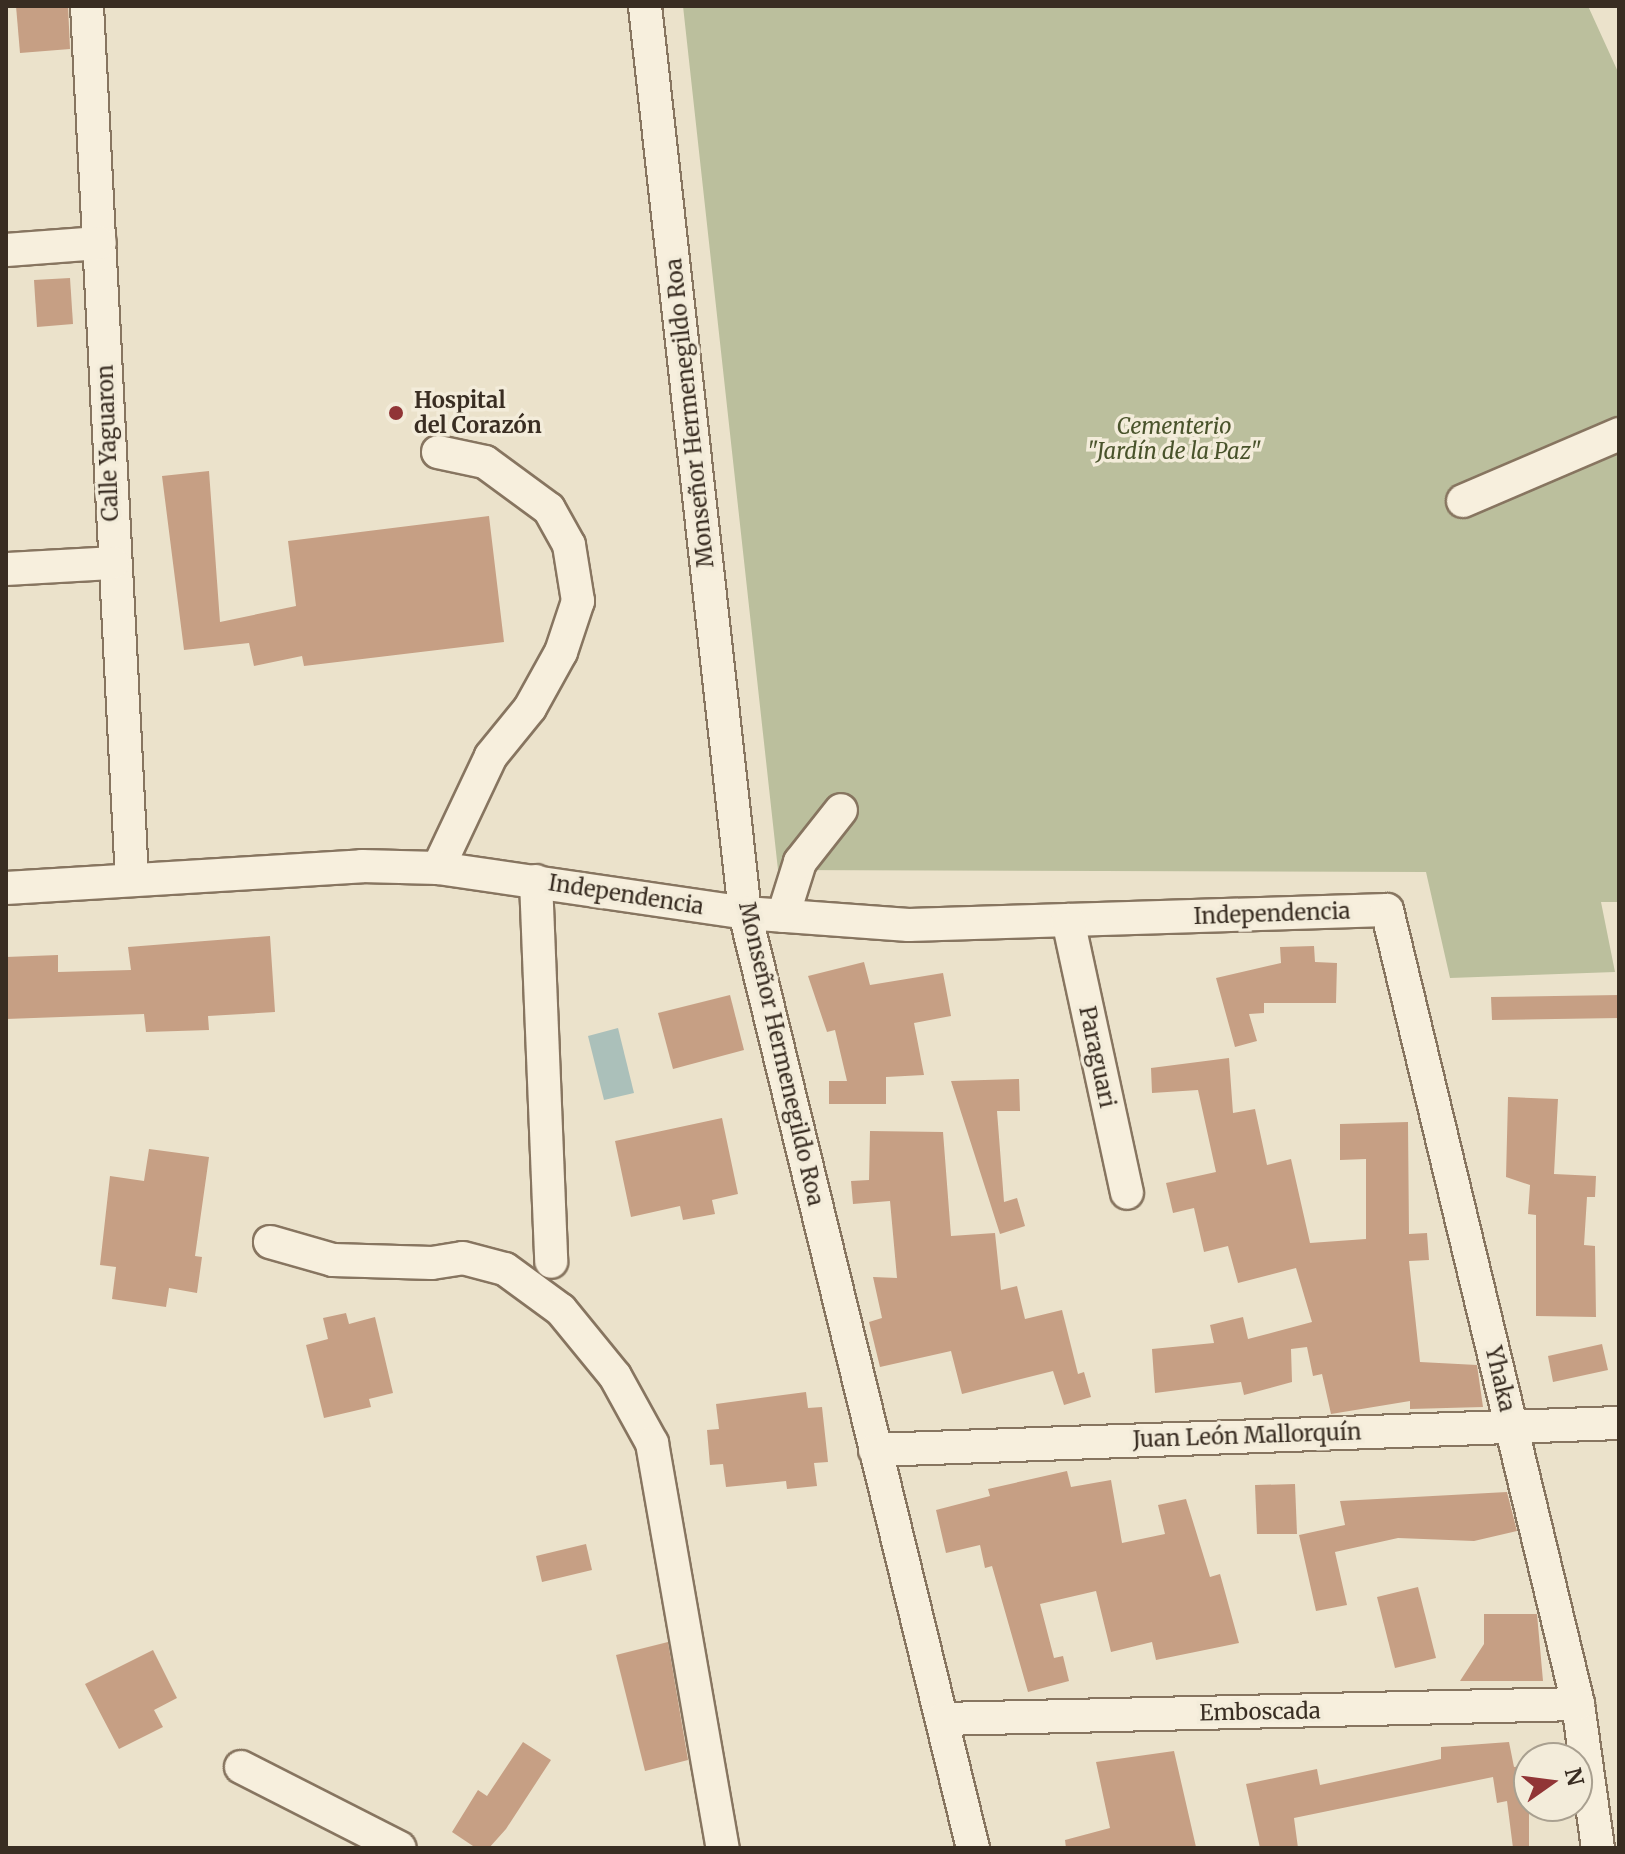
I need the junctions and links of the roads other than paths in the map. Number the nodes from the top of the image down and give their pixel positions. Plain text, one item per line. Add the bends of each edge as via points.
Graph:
1 (87, 6) edge
2 (645, 6) edge
3 (100, 243) junction
4 (6, 250) edge
5 (1619, 434) edge
6 (438, 452) dead end
7 (1463, 501) dead end
8 (113, 563) junction
9 (6, 569) edge
10 (841, 810) dead end
11 (438, 868) junction
12 (132, 879) junction
13 (536, 881) junction
14 (6, 888) edge
15 (1390, 912) joint
16 (745, 913) junction
17 (783, 916) junction
18 (1068, 920) junction
19 (1127, 1193) dead end
20 (270, 1242) dead end
21 (551, 1262) dead end
22 (1619, 1423) edge
23 (1511, 1426) junction
24 (875, 1450) junction
25 (1578, 1704) junction
26 (942, 1719) junction
27 (241, 1767) dead end
28 (400, 1848) edge
29 (723, 1848) edge
30 (973, 1848) edge
31 (1598, 1848) edge

1 - 3 street, Calle Yaguaron
2 - 16 street, Monseñor Hermenegildo Roa
3 - 4 street
3 - 8 street, Calle Yaguaron
5 - 7 street
6 - 11 street via 485,462 549,509 569,545 578,601 561,652 530,708 491,756
8 - 9 street
8 - 12 street, Calle Yaguaron
10 - 17 street via 800,862
11 - 12 street, Independencia via 362,866
11 - 13 street, Independencia
12 - 14 street, Independencia
13 - 16 street, Independencia
13 - 21 street
15 - 18 street, Independencia
15 - 23 street, Yhaka
16 - 17 street, Independencia
16 - 24 street, Monseñor Hermenegildo Roa
17 - 18 street, Independencia via 909,925
18 - 19 street, Paraguari
20 - 29 street via 333,1260 432,1263 463,1258 505,1269 567,1316 615,1376 652,1443
22 - 23 street, Juan León Mallorquín
23 - 24 street, Juan León Mallorquín
23 - 25 street, Yhaka
24 - 26 street, Monseñor Hermenegildo Roa
25 - 26 street, Emboscada
25 - 31 street, Yhaka
26 - 30 street, Monseñor Hermenegildo Roa
27 - 28 street

